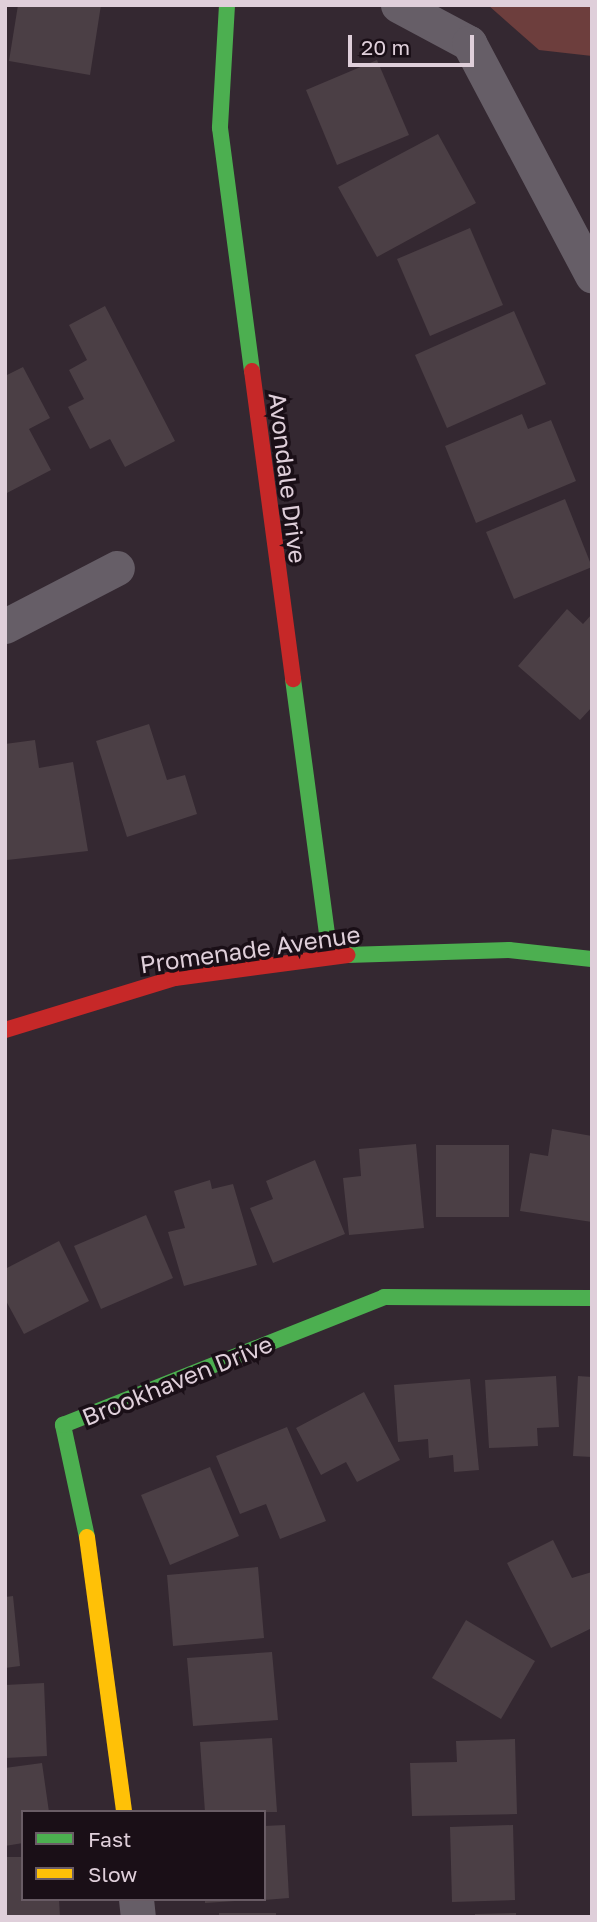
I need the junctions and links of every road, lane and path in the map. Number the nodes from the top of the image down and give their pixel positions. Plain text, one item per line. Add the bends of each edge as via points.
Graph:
1 (227, 5) edge
2 (398, 5) edge
3 (524, 5) edge
4 (542, 5) edge
5 (592, 275) edge
6 (117, 568) dead end
7 (5, 626) edge
8 (330, 956) junction
9 (592, 959) edge
10 (5, 1030) edge
11 (592, 1298) edge
12 (124, 1810) edge

1 - 8 street, Avondale Drive via 220,128
2 - 5 street via 469,43
3 - 4 path
6 - 7 street
8 - 9 street, Promenade Avenue via 509,950
8 - 10 street, Promenade Avenue via 175,978
11 - 12 street, Brookhaven Drive via 384,1297 62,1425 91,1556

